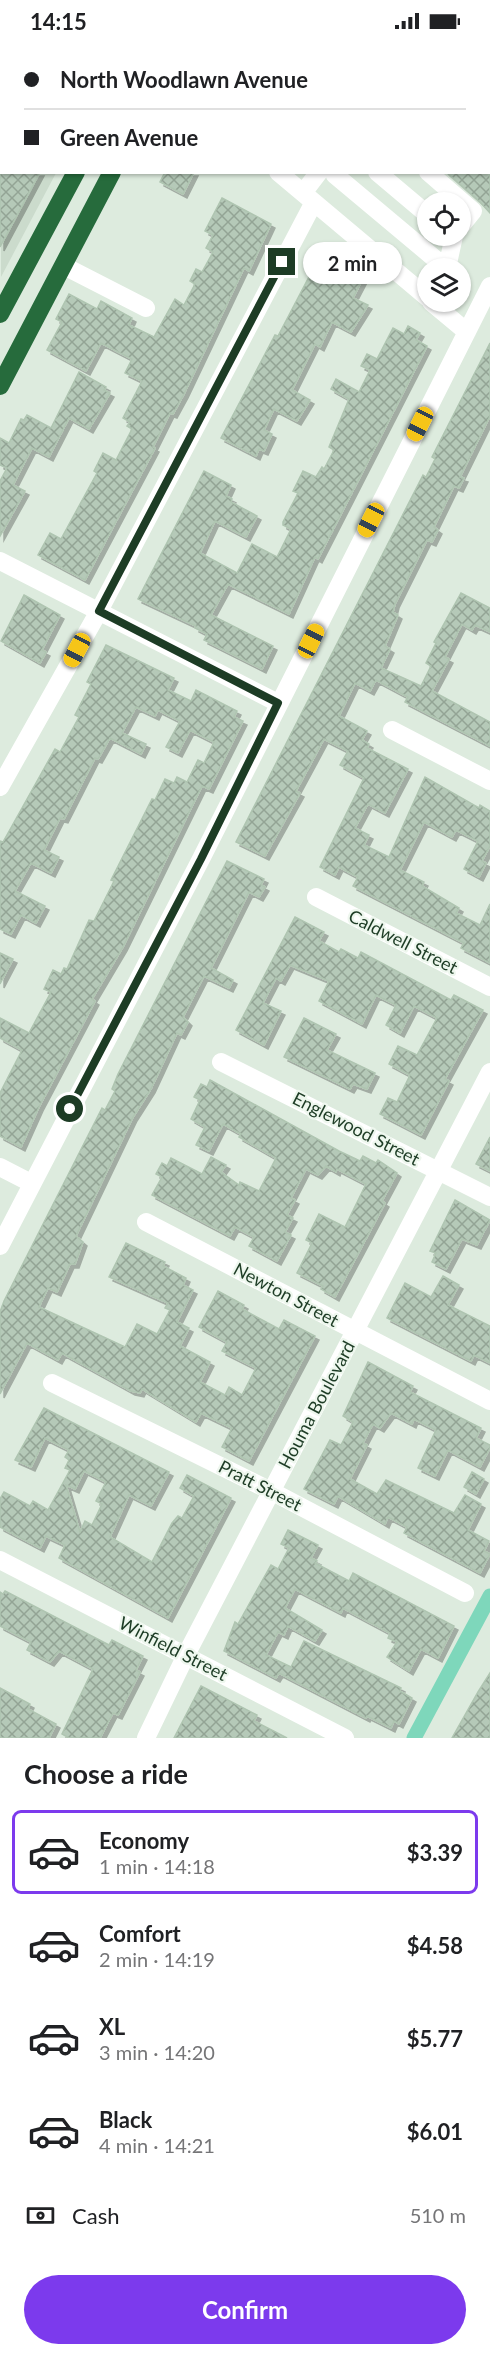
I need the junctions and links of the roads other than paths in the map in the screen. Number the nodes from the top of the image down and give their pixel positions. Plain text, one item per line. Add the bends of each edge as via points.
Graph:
1 (75, 174) edge
2 (111, 174) edge
3 (280, 174) edge
4 (319, 174) edge
5 (335, 174) edge
6 (379, 174) edge
7 (430, 174) edge
8 (451, 192) edge
9 (309, 197) junction
10 (417, 206) edge
11 (435, 258) edge
12 (64, 266) junction
13 (490, 286) edge
14 (417, 289) edge
15 (146, 308) dead end
16 (444, 312) edge
17 (0, 314) edge
18 (467, 332) junction
19 (0, 386) edge
20 (0, 561) edge
21 (99, 611) junction
22 (278, 703) junction
23 (392, 730) dead end
24 (490, 781) edge
25 (0, 787) edge
26 (316, 897) dead end
27 (490, 987) edge
28 (221, 1062) dead end
29 (490, 1072) edge
30 (0, 1167) edge
31 (439, 1172) junction
32 (31, 1184) junction
33 (490, 1197) edge
34 (146, 1222) dead end
35 (0, 1246) edge
36 (357, 1332) junction
37 (52, 1383) dead end
38 (490, 1401) edge
39 (271, 1491) junction
40 (0, 1560) edge
41 (465, 1593) dead end
42 (186, 1655) junction
43 (146, 1738) edge
44 (345, 1738) edge

1 - 17 highway
2 - 12 highway
3 - 9 street
4 - 9 street
5 - 11 street
6 - 10 street
7 - 8 street
9 - 14 street
9 - 21 street
12 - 15 street
12 - 19 highway
13 - 18 street
16 - 18 street
18 - 22 street
20 - 21 street
21 - 22 street
21 - 25 street
22 - 32 street
23 - 24 street
26 - 27 street, Caldwell Street
28 - 31 street, Englewood Street
29 - 31 street, Houma Boulevard
30 - 32 street
31 - 33 street, Englewood Street
31 - 36 street, Houma Boulevard
32 - 35 street
34 - 36 street, Newton Street
36 - 38 street, Newton Street
36 - 39 street, Houma Boulevard
37 - 39 street, Pratt Street
39 - 41 street, Pratt Street
39 - 42 street, Houma Boulevard
40 - 42 street, Winfield Street
42 - 43 street, Houma Boulevard
42 - 44 street, Winfield Street

